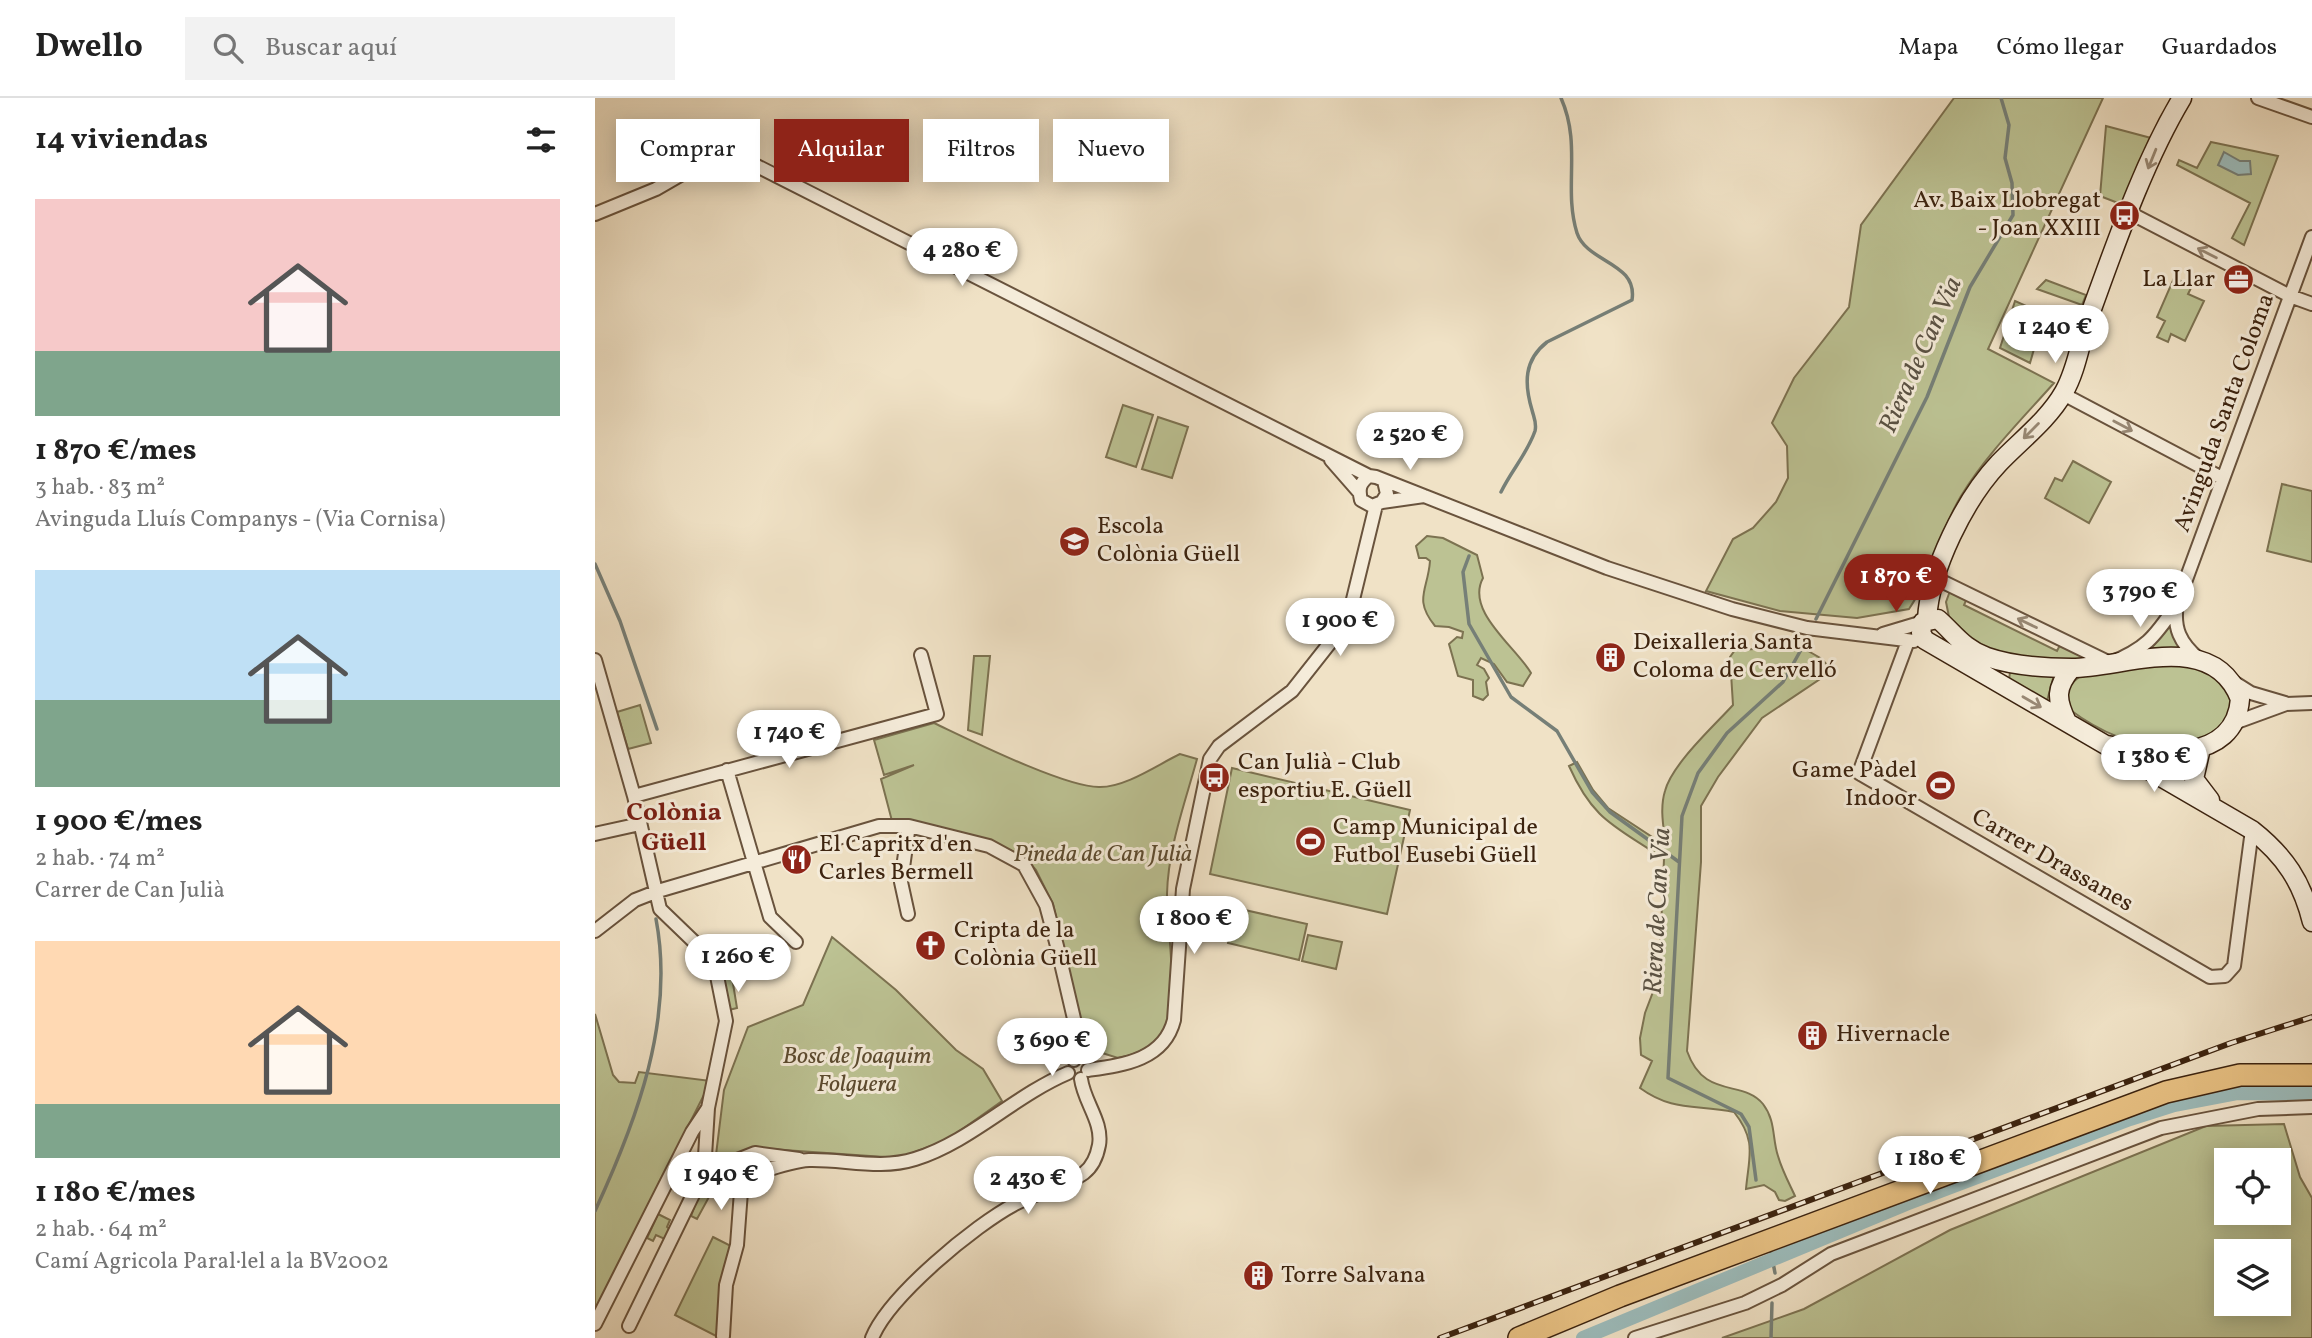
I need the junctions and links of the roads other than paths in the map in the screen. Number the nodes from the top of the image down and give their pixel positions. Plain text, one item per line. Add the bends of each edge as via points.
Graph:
1 (2182, 98) edge
2 (2258, 98) edge
3 (2312, 117) edge
4 (2130, 213) junction
5 (595, 214) edge
6 (2312, 237) edge
7 (2290, 296) junction
8 (2312, 304) edge
9 (2063, 394) junction
10 (1326, 454) junction
11 (1369, 476) junction
12 (2222, 478) junction
13 (1384, 481) junction
14 (1359, 492) junction
15 (1424, 495) junction
16 (1379, 504) junction
17 (1935, 578) junction
18 (2177, 604) junction
19 (1923, 633) junction
20 (1877, 636) junction
21 (921, 655) dead end
22 (595, 660) edge
23 (2110, 663) junction
24 (2204, 663) junction
25 (2072, 668) junction
26 (2227, 678) junction
27 (2312, 703) edge
28 (601, 704) edge
29 (2286, 704) junction
30 (2067, 722) junction
31 (2235, 723) junction
32 (2107, 745) junction
33 (2201, 748) junction
34 (727, 770) junction
35 (634, 796) junction
36 (2220, 810) junction
37 (640, 824) junction
38 (2252, 830) junction
39 (908, 832) dead end
40 (595, 834) edge
41 (754, 864) junction
42 (658, 891) junction
43 (908, 914) dead end
44 (2312, 922) edge
45 (595, 931) edge
46 (796, 942) dead end
47 (1074, 1060) junction
48 (1067, 1073) junction
49 (1084, 1075) junction
50 (2312, 1075) edge
51 (2312, 1107) edge
52 (708, 1108) junction
53 (807, 1160) junction
54 (705, 1168) junction
55 (595, 1324) edge
56 (629, 1326) dead end
57 (723, 1336) dead end
58 (872, 1338) edge
59 (1519, 1338) edge
60 (1635, 1338) edge

1 -> 4 street
2 - 3 street
7 -> 4 street
4 - 9 street
5 - 10 street via 656,189 701,163 747,161
6 - 7 street, Avinguda Santa Coloma
7 - 8 street
7 - 12 street, Avinguda Santa Coloma
9 -> 12 street
9 -> 17 street via 1988,475 1966,509
10 - 11 street
10 - 14 street
11 - 13 street
11 - 14 street
12 - 18 street, Avinguda Santa Coloma
13 - 15 street
13 - 16 street via 1387,494
14 - 16 street via 1364,502
15 - 16 street
15 - 20 street via 1607,568 1732,609 1807,628
16 - 49 street via 1348,620 1291,691 1219,746 1210,759 1183,889 1170,1033 1161,1046 1143,1057
17 - 19 street
23 -> 17 street
18 - 23 street, Avinguda Santa Coloma via 2152,640
18 - 24 street, Avinguda Santa Coloma via 2174,620 2179,636
19 - 20 street
19 - 20 street
19 - 25 street via 1941,638 1944,628 1986,657
19 -> 30 street
19 - 38 street, Carrer Drassanes via 1859,773 2210,976 2225,976 2237,956
21 - 34 street via 937,714
22 - 28 street
23 - 24 street via 2162,656
23 - 25 street
24 - 26 street
25 - 30 street via 2057,692
26 - 29 street
26 - 31 street via 2240,699
27 - 29 street
28 - 35 street
29 - 31 street
30 - 32 street
31 - 33 street
32 - 33 street via 2161,753
32 - 36 street
33 - 36 street via 2194,779
34 - 35 street
34 - 41 street
35 - 37 street
36 - 38 street
37 - 40 street
37 - 42 street
38 - 44 street via 2290,866 2304,891
39 - 43 street via 901,882
41 - 42 street
41 - 46 street via 770,917
41 - 47 street via 879,826 897,825 1010,855 1031,874 1046,905 1075,1023
42 - 45 street via 635,900
42 - 52 street via 660,909 714,961 726,1021
47 - 48 street
47 - 49 street via 1084,1062
48 - 49 street via 1074,1080
48 - 53 street via 1017,1099 939,1151 869,1165
49 - 58 street via 1100,1135 1089,1168 993,1217 905,1292
50 - 59 main road via 2240,1075 2166,1092
51 - 60 street via 2258,1109 2161,1128 1831,1254 1745,1303
52 - 54 street
52 - 55 street
53 - 54 street via 755,1153
53 - 57 street via 742,1178
54 - 56 street

